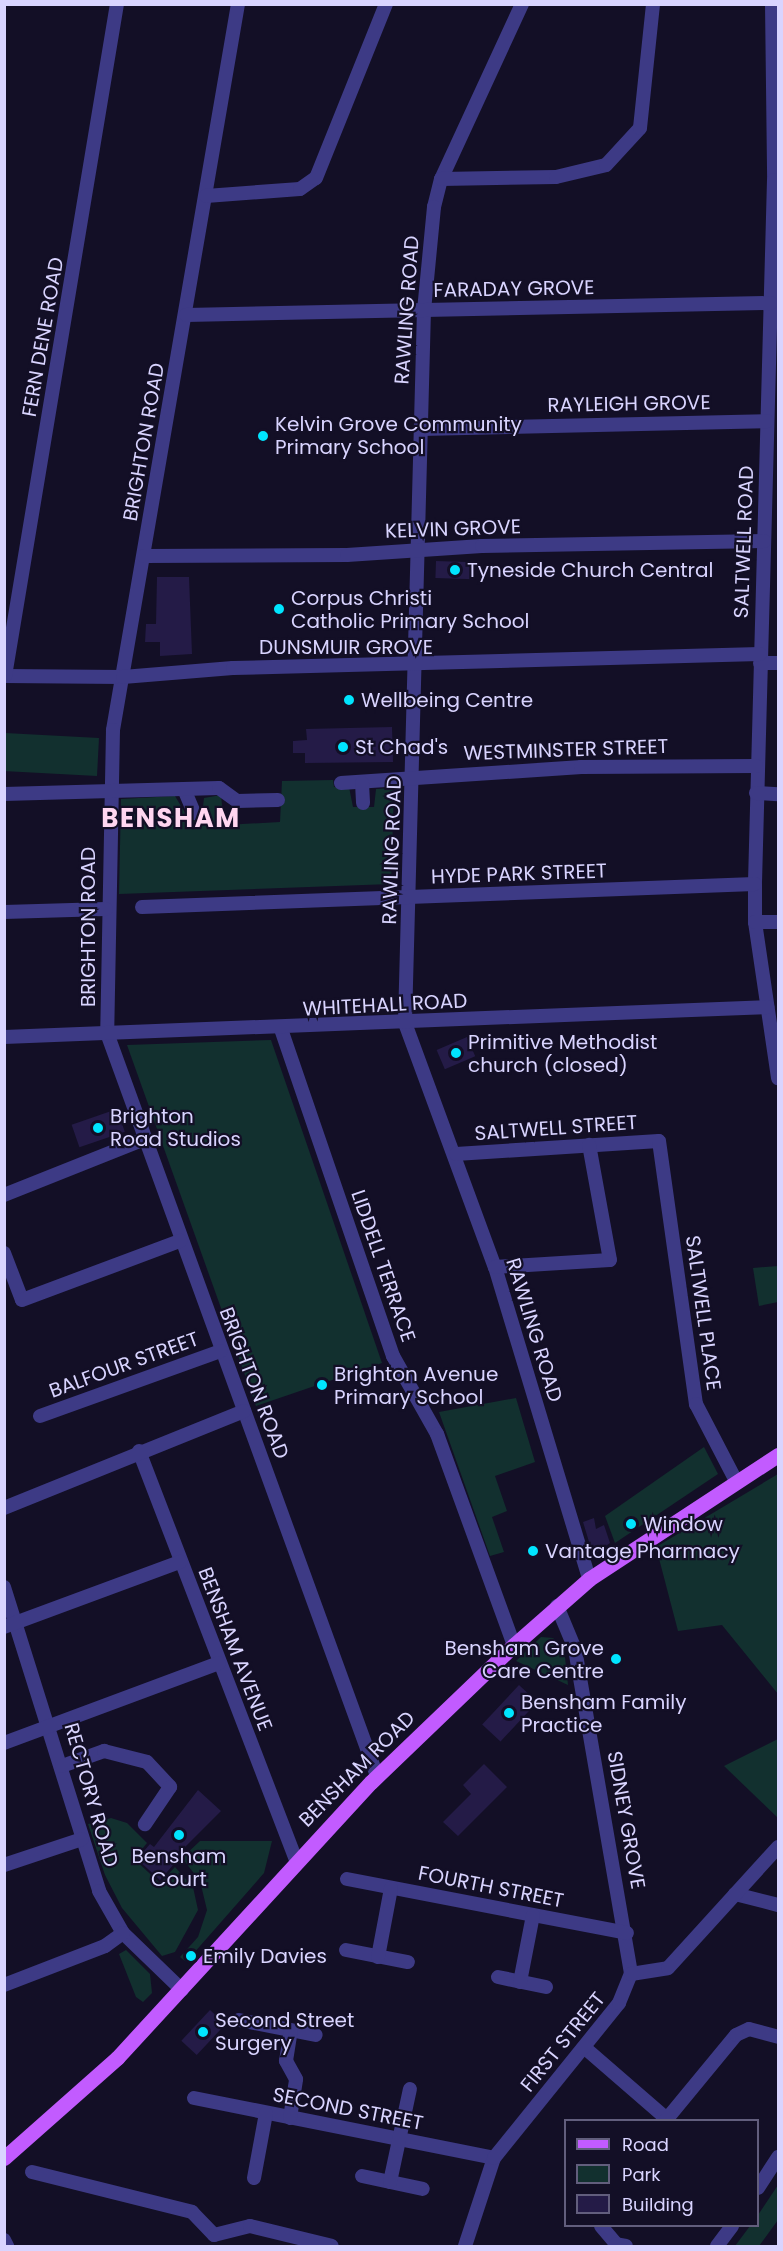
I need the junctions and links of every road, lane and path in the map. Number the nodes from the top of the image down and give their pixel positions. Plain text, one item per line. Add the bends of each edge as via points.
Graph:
1 (117, 4) edge
2 (238, 4) edge
3 (386, 4) edge
4 (522, 4) edge
5 (653, 4) edge
6 (772, 4) edge
7 (776, 25) edge
8 (776, 154) edge
9 (441, 180) junction
10 (206, 196) junction
11 (775, 280) edge
12 (771, 303) junction
13 (424, 310) junction
14 (186, 315) junction
15 (771, 413) edge
16 (421, 429) junction
17 (778, 535) edge
18 (764, 538) junction
19 (417, 549) junction
20 (144, 556) junction
21 (760, 658) junction
22 (778, 663) edge
23 (413, 664) junction
24 (5, 676) edge
25 (123, 677) junction
26 (756, 766) junction
27 (414, 776) junction
28 (340, 783) dead end
29 (362, 783) junction
30 (184, 789) junction
31 (108, 791) junction
32 (756, 793) junction
33 (4, 794) edge
34 (778, 794) edge
35 (278, 800) dead end
36 (363, 803) dead end
37 (194, 813) dead end
38 (754, 884) junction
39 (411, 898) junction
40 (142, 907) dead end
41 (106, 909) junction
42 (4, 912) edge
43 (755, 922) junction
44 (778, 922) edge
45 (767, 1008) junction
46 (405, 1023) junction
47 (280, 1029) junction
48 (107, 1033) junction
49 (4, 1037) edge
50 (777, 1063) edge
51 (778, 1078) edge
52 (145, 1138) junction
53 (659, 1141) joint
54 (590, 1145) junction
55 (456, 1154) junction
56 (4, 1195) edge
57 (180, 1241) junction
58 (4, 1253) edge
59 (495, 1267) junction
60 (221, 1351) junction
61 (244, 1411) junction
62 (40, 1416) dead end
63 (139, 1451) junction
64 (778, 1455) edge
65 (736, 1481) junction
66 (4, 1508) edge
67 (180, 1562) junction
68 (589, 1579) junction
69 (4, 1587) edge
70 (557, 1606) junction
71 (11, 1623) edge
72 (514, 1645) junction
73 (219, 1663) junction
74 (50, 1727) junction
75 (4, 1743) edge
76 (62, 1766) junction
77 (377, 1776) junction
78 (146, 1824) dead end
79 (81, 1839) junction
80 (778, 1847) edge
81 (296, 1861) junction
82 (4, 1864) edge
83 (347, 1879) dead end
84 (391, 1888) junction
85 (735, 1894) junction
86 (778, 1905) edge
87 (532, 1915) junction
88 (123, 1933) junction
89 (627, 1933) junction
90 (346, 1950) dead end
91 (378, 1956) junction
92 (408, 1962) dead end
93 (631, 1974) junction
94 (498, 1977) dead end
95 (520, 1982) junction
96 (4, 1985) edge
97 (546, 1987) dead end
98 (182, 1990) junction
99 (239, 2020) dead end
100 (291, 2030) junction
101 (316, 2035) dead end
102 (778, 2037) edge
103 (585, 2048) junction
104 (410, 2090) dead end
105 (194, 2098) dead end
106 (266, 2113) junction
107 (290, 2118) junction
108 (666, 2119) edge
109 (668, 2119) edge
110 (399, 2139) junction
111 (778, 2157) edge
112 (4, 2158) edge
113 (494, 2158) junction
114 (33, 2172) dead end
115 (362, 2176) dead end
116 (254, 2178) dead end
117 (390, 2182) junction
118 (759, 2186) edge
119 (423, 2189) dead end
120 (602, 2227) edge
121 (731, 2227) edge
122 (214, 2235) junction
123 (295, 2237) junction
124 (4, 2240) edge
125 (7, 2247) edge
126 (204, 2247) edge
127 (284, 2247) edge
128 (332, 2247) edge
129 (465, 2247) edge
130 (626, 2247) edge
131 (717, 2247) edge

1 - 24 street, FERN DENE ROAD
2 - 10 street, BRIGHTON ROAD
3 - 10 street via 316,178 300,189
4 - 9 street, RAWLING ROAD
5 - 9 street via 640,128 606,165 556,177
6 - 7 street, SALTWELL ROAD
7 - 8 street, SALTWELL ROAD
8 - 11 street, SALTWELL ROAD
9 - 13 street, RAWLING ROAD
10 - 14 street, BRIGHTON ROAD
11 - 12 street, SALTWELL ROAD
12 - 13 street, FARADAY GROVE
12 - 15 street, SALTWELL ROAD
13 - 14 street, FARADAY GROVE
13 - 16 street, RAWLING ROAD
14 - 20 street, BRIGHTON ROAD
15 - 16 street, RAYLEIGH GROVE
15 - 18 street, SALTWELL ROAD
16 - 19 street, RAWLING ROAD
17 - 18 street, KELVIN GROVE
18 - 19 street, KELVIN GROVE
18 - 21 street, SALTWELL ROAD
19 - 20 street, KELVIN GROVE via 347,555
19 - 23 street, RAWLING ROAD
20 - 25 street, BRIGHTON ROAD
21 - 22 street, DUNSMUIR GROVE
21 - 23 street, DUNSMUIR GROVE
21 - 26 street, SALTWELL ROAD
23 - 25 street, DUNSMUIR GROVE via 233,668
23 - 27 street, RAWLING ROAD
24 - 25 street, DUNSMUIR GROVE
25 - 31 street, BRIGHTON ROAD
26 - 27 street, WESTMINSTER STREET via 580,767
26 - 32 street, SALTWELL ROAD
27 - 29 street, WESTMINSTER STREET
27 - 39 street, RAWLING ROAD
28 - 29 street, WESTMINSTER STREET
29 - 36 street
30 - 31 street
30 - 35 street via 219,788 237,801
30 - 37 street
31 - 33 street
31 - 41 street, BRIGHTON ROAD
32 - 34 street
32 - 38 street, SALTWELL ROAD
38 - 39 street, HYDE PARK STREET
38 - 43 street, SALTWELL ROAD
39 - 40 street, HYDE PARK STREET
39 - 46 street, RAWLING ROAD
41 - 42 street
41 - 48 street, BRIGHTON ROAD
43 - 44 street
43 - 45 street, SALTWELL ROAD
45 - 46 street, WHITEHALL ROAD
45 - 50 street, SALTWELL ROAD
46 - 47 street, WHITEHALL ROAD
46 - 55 street, RAWLING ROAD via 430,1097
47 - 48 street, WHITEHALL ROAD
47 - 72 street, LIDDELL TERRACE via 393,1356 437,1434
48 - 49 street, WHITEHALL ROAD
48 - 52 street, BRIGHTON ROAD
50 - 51 street, SALTWELL ROAD
52 - 56 street
52 - 57 street, BRIGHTON ROAD
53 - 54 street, SALTWELL STREET
53 - 65 street, SALTWELL PLACE via 696,1404
54 - 55 street, SALTWELL STREET
54 - 59 street via 610,1260
55 - 59 street, RAWLING ROAD
57 - 58 street via 22,1300
57 - 60 street, BRIGHTON ROAD
59 - 68 street, RAWLING ROAD
60 - 61 street, BRIGHTON ROAD
60 - 62 street, BALFOUR STREET
61 - 63 street
61 - 77 street, BRIGHTON ROAD
63 - 66 street via 126,1461
63 - 67 street, BENSHAM AVENUE
64 - 65 main road, BENSHAM ROAD
65 - 68 main road, BENSHAM ROAD
67 - 71 street
67 - 73 street, BENSHAM AVENUE
68 - 70 main road, BENSHAM ROAD
69 - 71 street, RECTORY ROAD
70 - 72 main road, BENSHAM ROAD
70 - 89 street, SIDNEY GROVE via 575,1649
71 - 74 street, RECTORY ROAD
72 - 77 main road, BENSHAM ROAD
73 - 74 street
73 - 81 street, BENSHAM AVENUE
74 - 75 street
74 - 76 street, RECTORY ROAD
76 - 78 street via 104,1750 147,1762 170,1786
76 - 79 street, RECTORY ROAD
77 - 81 main road, BENSHAM ROAD
79 - 82 street
79 - 88 street, RECTORY ROAD via 99,1891
80 - 85 street
81 - 98 main road, BENSHAM ROAD
83 - 84 street, FOURTH STREET
84 - 87 street, FOURTH STREET
84 - 91 street
85 - 86 street
85 - 93 street via 668,1968
87 - 89 street, FOURTH STREET
87 - 95 street
88 - 96 street via 105,1946
88 - 98 street, RECTORY ROAD
89 - 93 street, SIDNEY GROVE
90 - 91 street
91 - 92 street
93 - 103 street, FIRST STREET via 620,2003
94 - 95 street
95 - 97 street
98 - 112 main road, BENSHAM ROAD via 117,2058
99 - 100 street
100 - 101 street
100 - 107 street via 286,2061 296,2079
102 - 109 street via 749,2029 736,2035
103 - 108 street
103 - 113 street, FIRST STREET
104 - 110 street
105 - 106 street, SECOND STREET
106 - 107 street, SECOND STREET
106 - 116 street
107 - 110 street, SECOND STREET
110 - 113 street, SECOND STREET
110 - 117 street
111 - 118 street
113 - 129 street, FIRST STREET
114 - 122 street via 192,2212
115 - 117 street
117 - 119 street
120 - 130 street via 616,2244
121 - 131 street
122 - 123 street via 250,2226
122 - 126 street
123 - 127 street
123 - 128 street
124 - 125 street

